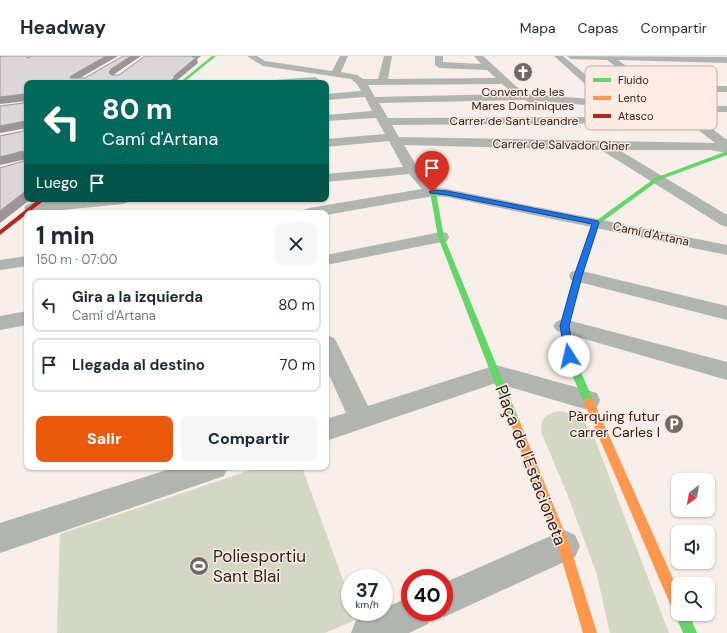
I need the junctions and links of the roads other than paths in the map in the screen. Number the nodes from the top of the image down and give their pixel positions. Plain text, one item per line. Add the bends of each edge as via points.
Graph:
1 (214, 56) edge
2 (251, 56) edge
3 (344, 56) edge
4 (388, 56) edge
5 (439, 56) edge
6 (478, 56) edge
7 (558, 56) edge
8 (571, 56) edge
9 (689, 56) edge
10 (609, 57) junction
11 (627, 57) edge
12 (699, 60) junction
13 (727, 60) edge
14 (621, 66) edge
15 (489, 67) junction
16 (335, 74) junction
17 (585, 79) edge
18 (185, 80) edge
19 (358, 80) junction
20 (329, 81) edge
21 (505, 81) junction
22 (382, 82) junction
23 (717, 88) edge
24 (727, 88) edge
25 (329, 97) edge
26 (369, 97) junction
27 (528, 98) junction
28 (585, 102) edge
29 (717, 110) edge
30 (727, 110) edge
31 (329, 118) edge
32 (382, 118) junction
33 (561, 120) junction
34 (585, 120) edge
35 (705, 130) edge
36 (394, 139) junction
37 (329, 143) edge
38 (603, 146) junction
39 (727, 146) edge
40 (727, 149) edge
41 (727, 153) edge
42 (412, 170) junction
43 (329, 178) edge
44 (657, 179) junction
45 (432, 192) junction
46 (71, 202) edge
47 (37, 204) edge
48 (327, 210) edge
49 (24, 214) edge
50 (727, 222) edge
51 (596, 223) junction
52 (0, 233) edge
53 (441, 237) junction
54 (727, 250) edge
55 (329, 259) edge
56 (24, 262) edge
57 (0, 266) edge
58 (578, 276) junction
59 (727, 313) edge
60 (24, 319) edge
61 (0, 324) edge
62 (564, 326) junction
63 (329, 350) edge
64 (727, 371) edge
65 (496, 374) junction
66 (588, 400) junction
67 (360, 418) junction
68 (329, 429) edge
69 (194, 470) edge
70 (180, 472) edge
71 (0, 538) edge
72 (564, 546) junction
73 (671, 590) edge
74 (453, 596) edge
75 (401, 619) edge
76 (685, 621) edge
77 (369, 633) edge
78 (590, 633) edge
79 (690, 633) edge

1 - 18 street
2 - 16 street via 263,63
3 - 16 street
4 - 22 street
5 - 15 street via 439,65
6 - 15 street
7 - 17 street
8 - 10 street
9 - 12 street
10 - 11 street
10 - 14 street
11 - 12 street
12 - 13 street
15 - 21 street
16 - 19 street
19 - 20 street
19 - 22 street
19 - 26 street
21 - 22 street
21 - 27 street
23 - 24 street
25 - 26 street
26 - 27 street
26 - 32 street
27 - 28 street
27 - 33 street
29 - 30 street
31 - 32 street, Carrer de Sant Leandre
32 - 33 street, Carrer de Sant Leandre
32 - 36 street
33 - 34 street, Carrer de Sant Leandre
33 - 38 street
35 - 39 street
36 - 37 street, Carrer de Salvador Giner
36 - 38 street, Carrer de Salvador Giner
36 - 42 street
38 - 40 street, Carrer de Salvador Giner via 710,146
38 - 44 street
41 - 44 street
42 - 43 street
42 - 45 street
44 - 50 street
44 - 51 street
45 - 48 street, Camí d'Artana
45 - 51 street, Camí d'Artana
45 - 53 street
46 - 47 street
49 - 52 street
51 - 54 street, Camí d'Artana
51 - 58 street
53 - 55 street
53 - 65 street
56 - 57 street
58 - 59 street
58 - 62 street
60 - 61 street
62 - 64 street
62 - 66 street via 569,356
63 - 67 street
65 - 66 street, Plaça de l'Estacioneta
65 - 67 street
65 - 72 street, Plaça de l'Estacioneta
66 - 73 street
67 - 68 street
69 - 70 street
70 - 71 street
72 - 74 street
72 - 78 street, Plaça de l'Estacioneta
75 - 77 street
76 - 79 street

